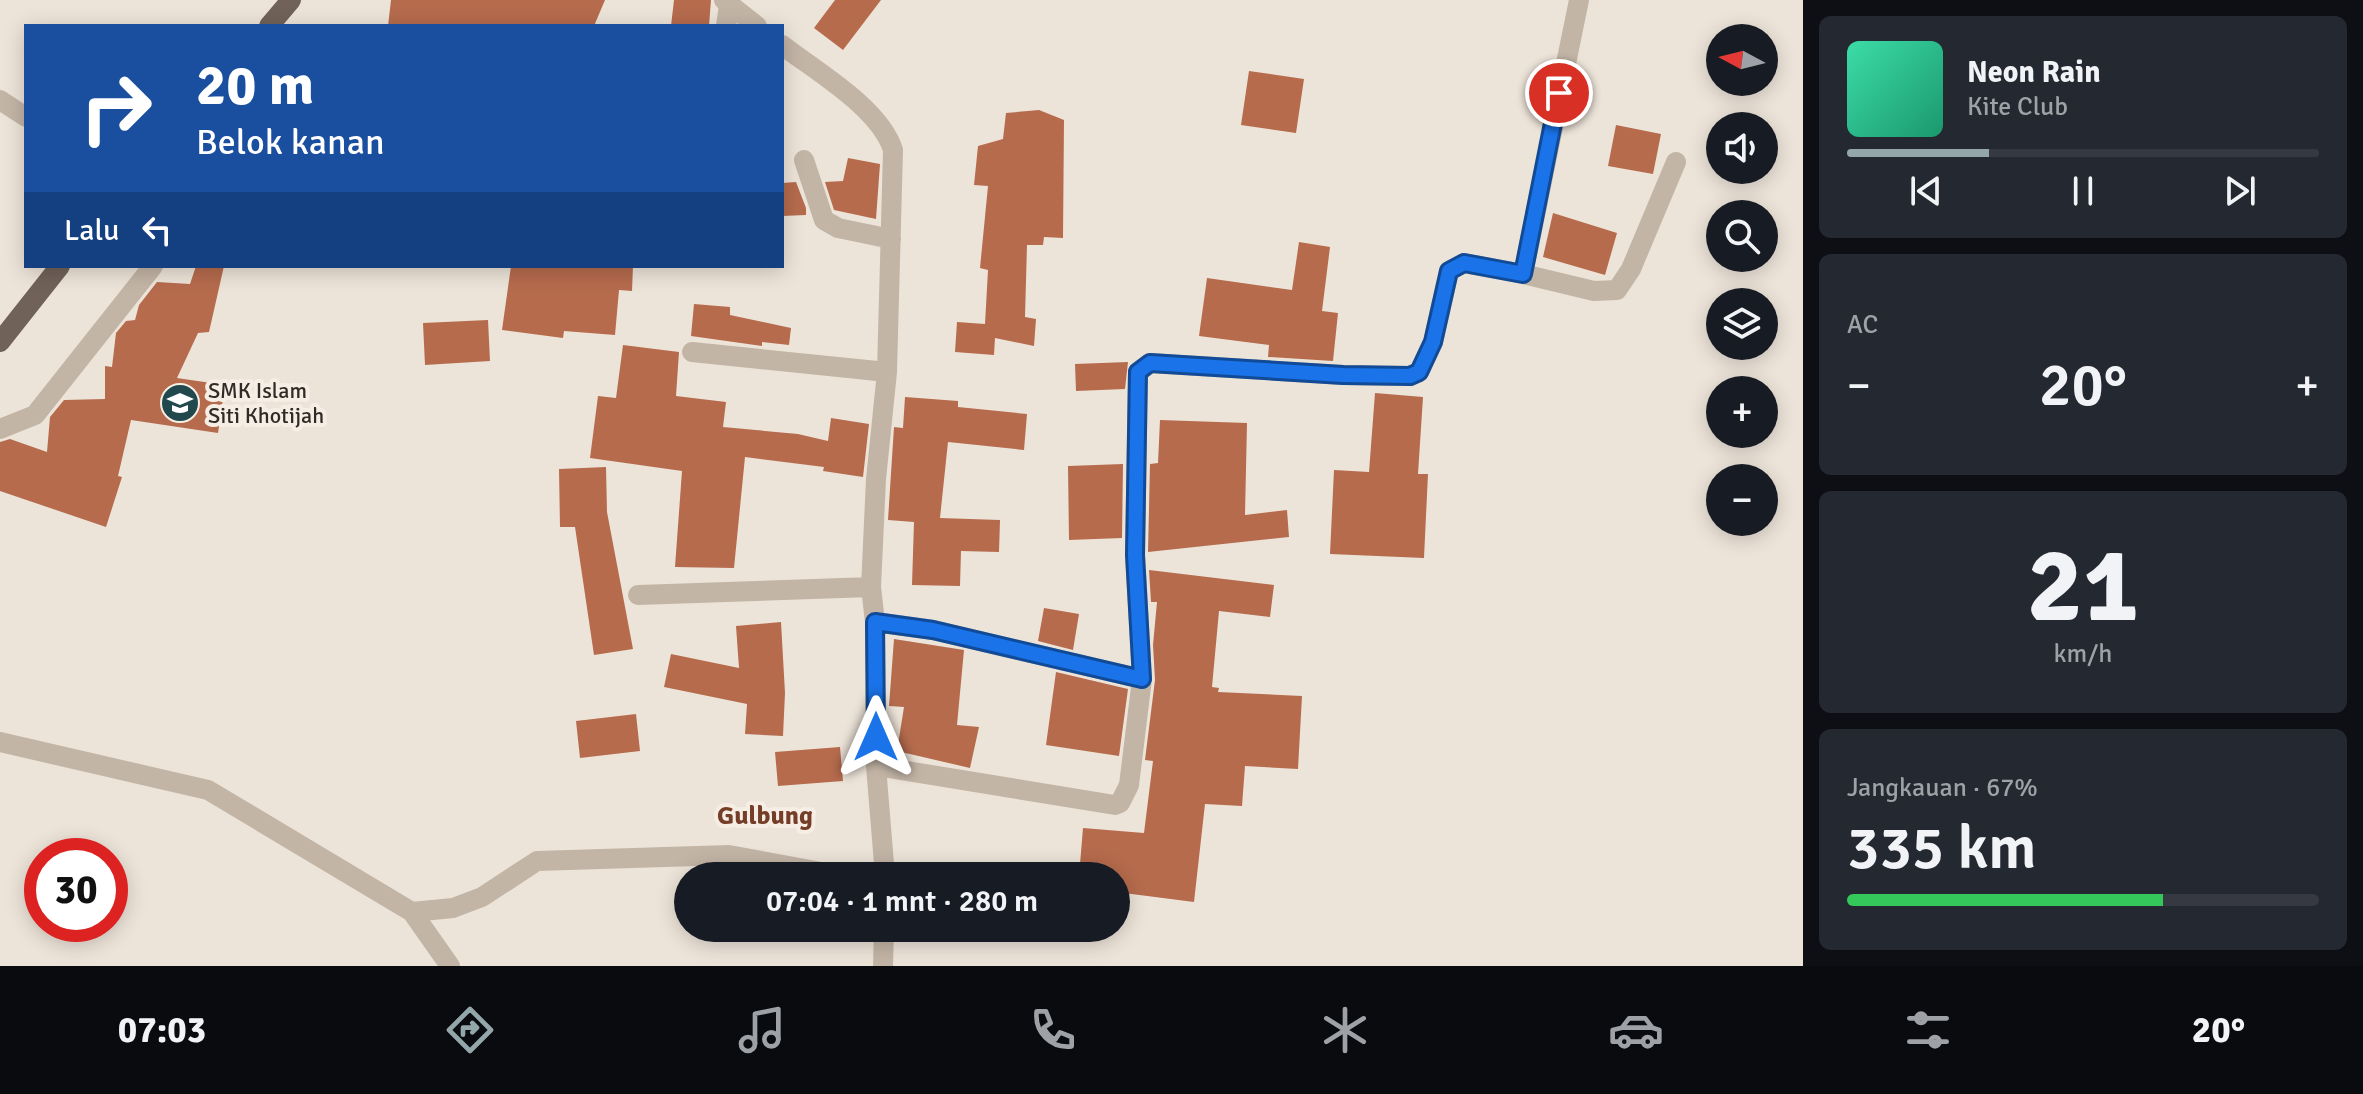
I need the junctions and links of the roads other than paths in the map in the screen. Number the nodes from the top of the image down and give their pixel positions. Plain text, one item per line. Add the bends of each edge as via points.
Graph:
1 (291, 0) edge
2 (727, 2) edge
3 (1578, 5) edge
4 (271, 24) edge
5 (726, 24) edge
6 (754, 24) edge
7 (784, 47) edge
8 (0, 100) edge
9 (24, 116) edge
10 (804, 160) dead end
11 (1676, 162) dead end
12 (891, 239) junction
13 (58, 268) edge
14 (151, 268) edge
15 (1523, 274) junction
16 (0, 342) edge
17 (692, 352) dead end
18 (887, 372) junction
19 (0, 429) edge
20 (871, 587) junction
21 (638, 595) dead end
22 (875, 622) junction
23 (1142, 679) junction
24 (0, 742) edge
25 (876, 766) junction
26 (767, 862) edge
27 (884, 862) edge
28 (412, 912) junction
29 (884, 942) edge
30 (450, 966) edge
31 (883, 966) edge

1 - 4 main road
2 - 5 street
2 - 6 street
3 - 15 street
7 - 12 street via 868,112 889,138
8 - 9 street
10 - 12 street via 824,220
11 - 15 street via 1617,290 1594,291
12 - 18 street
13 - 16 main road
14 - 19 street via 35,415
15 - 23 street via 1464,263 1449,271 1426,360 1410,376 1150,363 1141,369 1135,555
17 - 18 street
18 - 20 street
20 - 21 street
20 - 22 street
22 - 23 street via 933,630
22 - 25 street
23 - 25 street via 1127,792 1115,805
24 - 28 street via 208,790
25 - 27 street
26 - 28 street via 729,855 537,861 482,897 453,908
28 - 30 street
29 - 31 street

